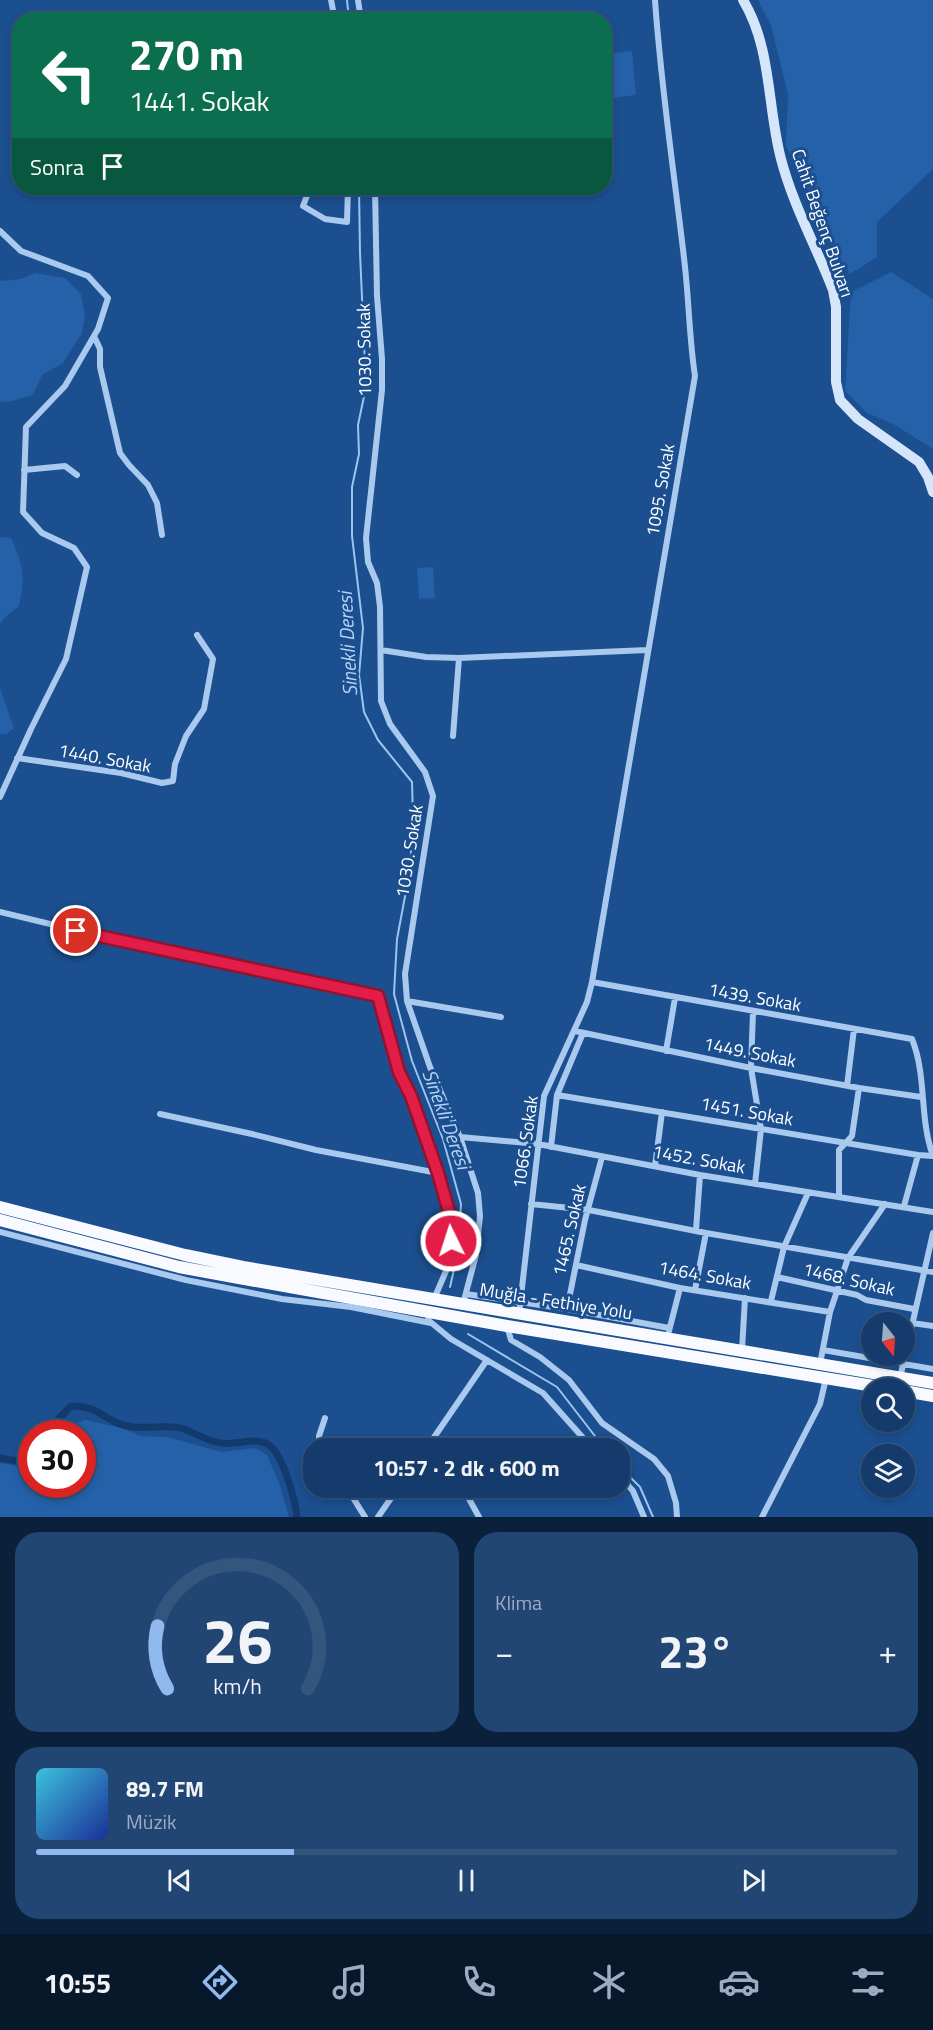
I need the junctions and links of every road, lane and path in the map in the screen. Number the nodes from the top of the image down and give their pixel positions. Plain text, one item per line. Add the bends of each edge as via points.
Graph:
1 (655, 0) edge
2 (742, 0) edge
3 (307, 195) edge
4 (348, 195) edge
5 (375, 195) edge
6 (0, 231) edge
7 (94, 336) junction
8 (24, 470) junction
9 (77, 476) dead end
10 (931, 476) edge
11 (933, 492) edge
12 (162, 535) dead end
13 (197, 635) dead end
14 (381, 650) junction
15 (647, 650) junction
16 (459, 658) junction
17 (453, 736) dead end
18 (18, 759) junction
19 (0, 797) edge
20 (0, 912) edge
21 (592, 982) junction
22 (675, 998) junction
23 (407, 1001) junction
24 (753, 1012) junction
25 (501, 1017) dead end
26 (854, 1029) junction
27 (575, 1031) junction
28 (583, 1033) junction
29 (666, 1051) junction
30 (751, 1068) junction
31 (848, 1086) junction
32 (859, 1088) junction
33 (556, 1095) junction
34 (921, 1097) junction
35 (662, 1112) junction
36 (160, 1114) dead end
37 (761, 1129) junction
38 (460, 1137) junction
39 (845, 1143) junction
40 (538, 1144) junction
41 (551, 1147) junction
42 (918, 1155) junction
43 (933, 1156) edge
44 (602, 1157) junction
45 (655, 1166) junction
46 (438, 1173) junction
47 (700, 1175) junction
48 (755, 1184) junction
49 (808, 1192) junction
50 (839, 1197) junction
51 (531, 1204) junction
52 (885, 1204) junction
53 (904, 1206) junction
54 (0, 1207) edge
55 (589, 1210) junction
56 (933, 1212) edge
57 (0, 1220) edge
58 (696, 1230) junction
59 (0, 1232) edge
60 (705, 1233) junction
61 (933, 1233) edge
62 (784, 1246) junction
63 (848, 1257) junction
64 (576, 1265) junction
65 (924, 1270) junction
66 (933, 1272) edge
67 (777, 1277) junction
68 (680, 1288) junction
69 (695, 1290) junction
70 (836, 1292) junction
71 (283, 1293) junction
72 (746, 1298) junction
73 (464, 1299) junction
74 (434, 1300) junction
75 (771, 1301) junction
76 (520, 1308) junction
77 (567, 1309) junction
78 (914, 1309) junction
79 (417, 1310) junction
80 (830, 1312) junction
81 (914, 1312) edge
82 (431, 1323) junction
83 (915, 1323) edge
84 (507, 1326) junction
85 (933, 1326) edge
86 (668, 1333) junction
87 (742, 1350) junction
88 (823, 1350) junction
89 (861, 1357) edge
90 (487, 1360) junction
91 (820, 1364) junction
92 (903, 1366) edge
93 (915, 1366) edge
94 (933, 1369) edge
95 (826, 1378) junction
96 (900, 1378) joint
97 (915, 1380) edge
98 (933, 1383) edge
99 (861, 1384) edge
100 (915, 1393) edge
101 (933, 1396) edge
102 (325, 1418) dead end
103 (319, 1438) edge
104 (434, 1438) edge
105 (583, 1438) edge
106 (630, 1488) edge
107 (353, 1498) edge
108 (391, 1498) edge
109 (469, 1498) edge
110 (365, 1517) edge
111 (378, 1517) edge
112 (479, 1517) edge
113 (644, 1517) edge
114 (677, 1517) edge
115 (762, 1517) edge

1 - 15 street, 1095. Sokak via 695,376
2 - 10 main road, Cahit Beğenç Bulvarı via 753,16 769,77 780,156 791,193 832,290 840,400 858,419 919,462
3 - 4 street via 303,206 325,219 348,222
5 - 14 street, 1030. Sokak via 382,390 366,538 368,562 377,583
6 - 7 street via 21,250 87,276 108,298
7 - 8 street via 64,386 26,427
7 - 12 street via 100,349 100,367 120,453 148,485 157,503
8 - 9 street via 65,466
8 - 18 street via 23,512 42,533 74,548 87,567 66,660
10 - 11 main road, Cahit Beğenç Bulvarı
13 - 18 street, 1440. Sokak via 213,659 204,709 186,736 172,781 162,783
14 - 16 street
14 - 23 street, 1030. Sokak via 381,701 390,724 424,772 433,796 405,974
15 - 16 street
15 - 21 street, 1095. Sokak
16 - 17 street
18 - 19 street
20 - 46 street via 378,996 399,1072
21 - 22 street, 1439. Sokak
21 - 27 street, 1066. Sokak
22 - 24 street, 1439. Sokak
22 - 29 street
23 - 25 street
23 - 38 street, 1030. Sokak
24 - 26 street, 1439. Sokak
24 - 30 street
26 - 31 street
26 - 34 street, 1439. Sokak via 912,1039
27 - 28 street, 1449. Sokak
27 - 40 street, 1066. Sokak via 544,1096
28 - 29 street, 1449. Sokak
28 - 33 street
29 - 30 street, 1449. Sokak
30 - 31 street, 1449. Sokak
30 - 37 street
31 - 32 street, 1449. Sokak
32 - 34 street, 1449. Sokak
32 - 39 street via 852,1136
33 - 35 street, 1451. Sokak
33 - 41 street
34 - 43 street
35 - 37 street, 1451. Sokak
35 - 45 street
36 - 46 street
37 - 39 street, 1451. Sokak
37 - 48 street
38 - 40 street, 1452. Sokak
38 - 73 street, 1030. Sokak via 478,1193 480,1216 476,1256
39 - 42 street, 1451. Sokak
39 - 50 street via 839,1150
40 - 41 street, 1452. Sokak
40 - 51 street, 1066. Sokak
41 - 44 street, 1452. Sokak
42 - 43 street, 1451. Sokak
42 - 53 street
44 - 45 street, 1452. Sokak
44 - 55 street, 1465. Sokak
45 - 47 street, 1452. Sokak
46 - 74 street via 451,1219 451,1241 446,1271
47 - 48 street, 1452. Sokak
47 - 58 street
48 - 49 street, 1452. Sokak
49 - 50 street, 1452. Sokak
49 - 62 street
50 - 52 street, 1452. Sokak
51 - 55 street
51 - 76 street, 1066. Sokak
52 - 53 street, 1452. Sokak
52 - 63 street
53 - 56 street, 1452. Sokak
54 - 74 highway, Muğla - Fethiye Yolu via 185,1255
55 - 58 street
55 - 64 street, 1465. Sokak
57 - 71 highway, Muğla - Fethiye Yolu
58 - 60 street
59 - 71 street via 186,1280
60 - 62 street
60 - 69 street
61 - 65 street
62 - 63 street
62 - 67 street
63 - 65 street
63 - 70 street
64 - 68 street, 1464. Sokak
64 - 77 street, 1465. Sokak
65 - 66 street
65 - 78 street
67 - 70 street, 1468. Sokak
67 - 75 street
68 - 69 street, 1464. Sokak
68 - 86 street
69 - 72 street, 1464. Sokak
70 - 78 street, 1468. Sokak
70 - 80 street
71 - 79 highway, Muğla - Fethiye Yolu
71 - 82 street
72 - 75 street, 1464. Sokak
72 - 87 street
73 - 74 highway, Muğla - Fethiye Yolu
73 - 76 highway, Muğla - Fethiye Yolu
75 - 80 street, 1464. Sokak
76 - 77 street
76 - 86 highway, Muğla - Fethiye Yolu
77 - 86 street
78 - 81 street
79 - 82 street
79 - 84 highway, Muğla - Fethiye Yolu
80 - 88 street
82 - 90 street
83 - 85 street
84 - 95 highway, Muğla - Fethiye Yolu
84 - 114 street via 511,1340 569,1380 602,1423 654,1459 668,1476
86 - 87 highway, Muğla - Fethiye Yolu
87 - 91 highway, Muğla - Fethiye Yolu
88 - 89 street
88 - 91 street
90 - 104 street
90 - 105 street via 543,1393
91 - 96 highway, Muğla - Fethiye Yolu
92 - 96 street
93 - 94 street
95 - 99 highway, Muğla - Fethiye Yolu
95 - 115 street via 820,1404
97 - 98 highway, Muğla - Fethiye Yolu
100 - 101 highway
102 - 103 street
106 - 113 street
107 - 110 street
108 - 111 street
109 - 112 street

